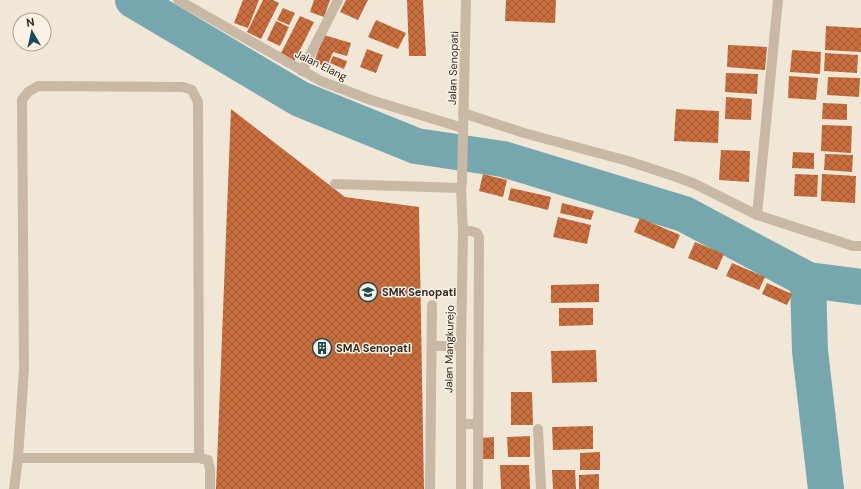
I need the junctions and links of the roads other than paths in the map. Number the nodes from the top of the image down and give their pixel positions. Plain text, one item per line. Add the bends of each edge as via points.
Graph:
1 (178, 0) edge
2 (338, 0) edge
3 (466, 0) edge
4 (778, 0) edge
5 (302, 71) junction
6 (463, 113) junction
7 (463, 132) junction
8 (335, 184) dead end
9 (462, 185) junction
10 (756, 215) junction
11 (463, 231) junction
12 (861, 246) edge
13 (432, 305) dead end
14 (461, 322) junction
15 (478, 322) junction
16 (432, 346) junction
17 (461, 346) junction
18 (461, 424) junction
19 (478, 424) junction
20 (538, 429) dead end
21 (18, 458) junction
22 (199, 458) junction
23 (14, 489) edge
24 (210, 489) edge
25 (430, 489) edge
26 (461, 489) edge
27 (478, 489) edge
28 (541, 489) edge

1 - 5 street, Jalan Elang
2 - 5 street
3 - 6 street, Jalan Senopati
4 - 10 street
5 - 7 street, Jalan Elang via 371,100
6 - 7 street, Jalan Senopati
6 - 10 street via 674,176
7 - 9 street, Jalan Mangkurejo
8 - 9 street
9 - 11 street, Jalan Mangkurejo
10 - 12 street via 853,246
11 - 14 street, Jalan Mangkurejo
11 - 15 street via 477,233 479,237
13 - 16 street
14 - 15 street
14 - 17 street, Jalan Mangkurejo
15 - 19 street
16 - 17 street
16 - 25 street
17 - 18 street, Jalan Mangkurejo
18 - 19 street
18 - 26 street, Jalan Mangkurejo
19 - 27 street
20 - 28 street
21 - 22 street
21 - 22 street via 24,369 22,100 28,92 38,86 183,87 192,90 198,102
21 - 23 street
22 - 24 street via 208,460

